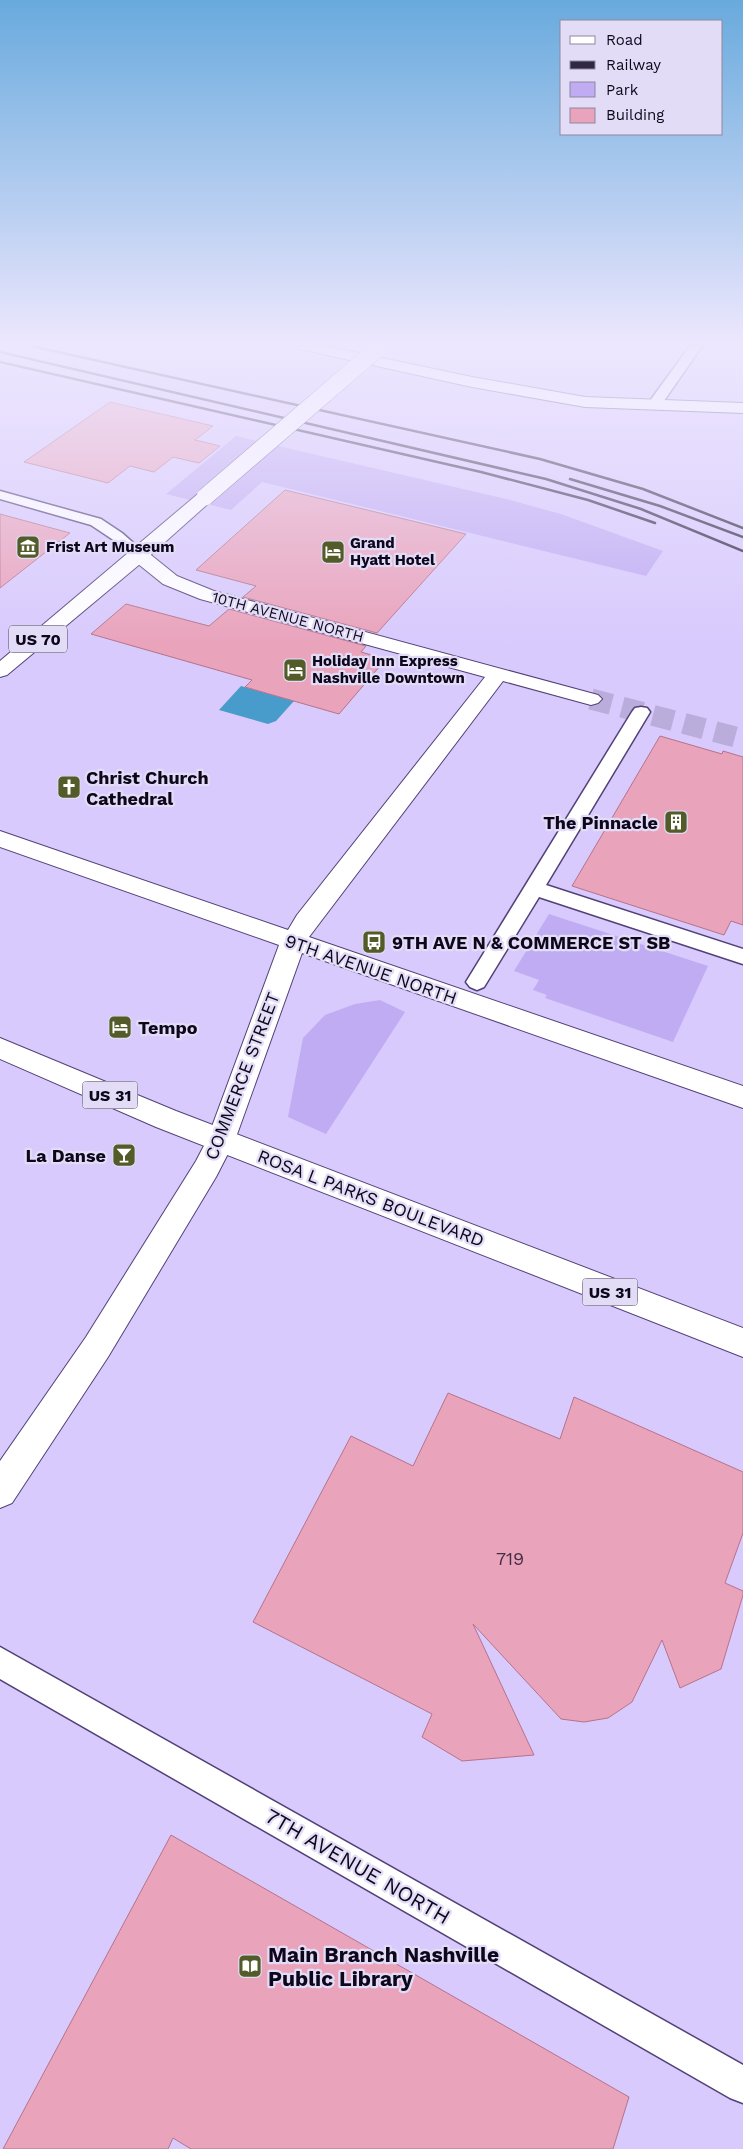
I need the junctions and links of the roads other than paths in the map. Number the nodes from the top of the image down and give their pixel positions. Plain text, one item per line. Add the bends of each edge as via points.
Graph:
1 (264, 446) edge
2 (0, 496) edge
3 (139, 555) junction
4 (0, 671) edge
5 (498, 674) junction
6 (591, 699) tunnel mouth
7 (641, 712) dead end
8 (0, 839) edge
9 (533, 888) junction
10 (293, 942) junction
11 (743, 957) edge
12 (477, 982) dead end
13 (0, 1048) edge
14 (743, 1097) edge
15 (221, 1140) junction
16 (743, 1343) edge
17 (0, 1491) edge
18 (0, 1662) edge
19 (743, 2085) edge

1 - 3 street, US 70, bridge
2 - 3 street via 96,522
3 - 4 street, US 70
3 - 5 street, 10TH AVENUE NORTH via 170,580 207,595
5 - 6 street, 10TH AVENUE NORTH
5 - 10 street, COMMERCE STREET
7 - 9 street
8 - 10 street, 9TH AVENUE NORTH
9 - 11 street
9 - 12 street
10 - 14 street, 9TH AVENUE NORTH
10 - 15 street, COMMERCE STREET
13 - 15 street, ROSA L PARKS BOULEVARD / US 31
15 - 16 street, ROSA L PARKS BOULEVARD / US 31
15 - 17 street, COMMERCE STREET via 97,1347
18 - 19 street, 7TH AVENUE NORTH

